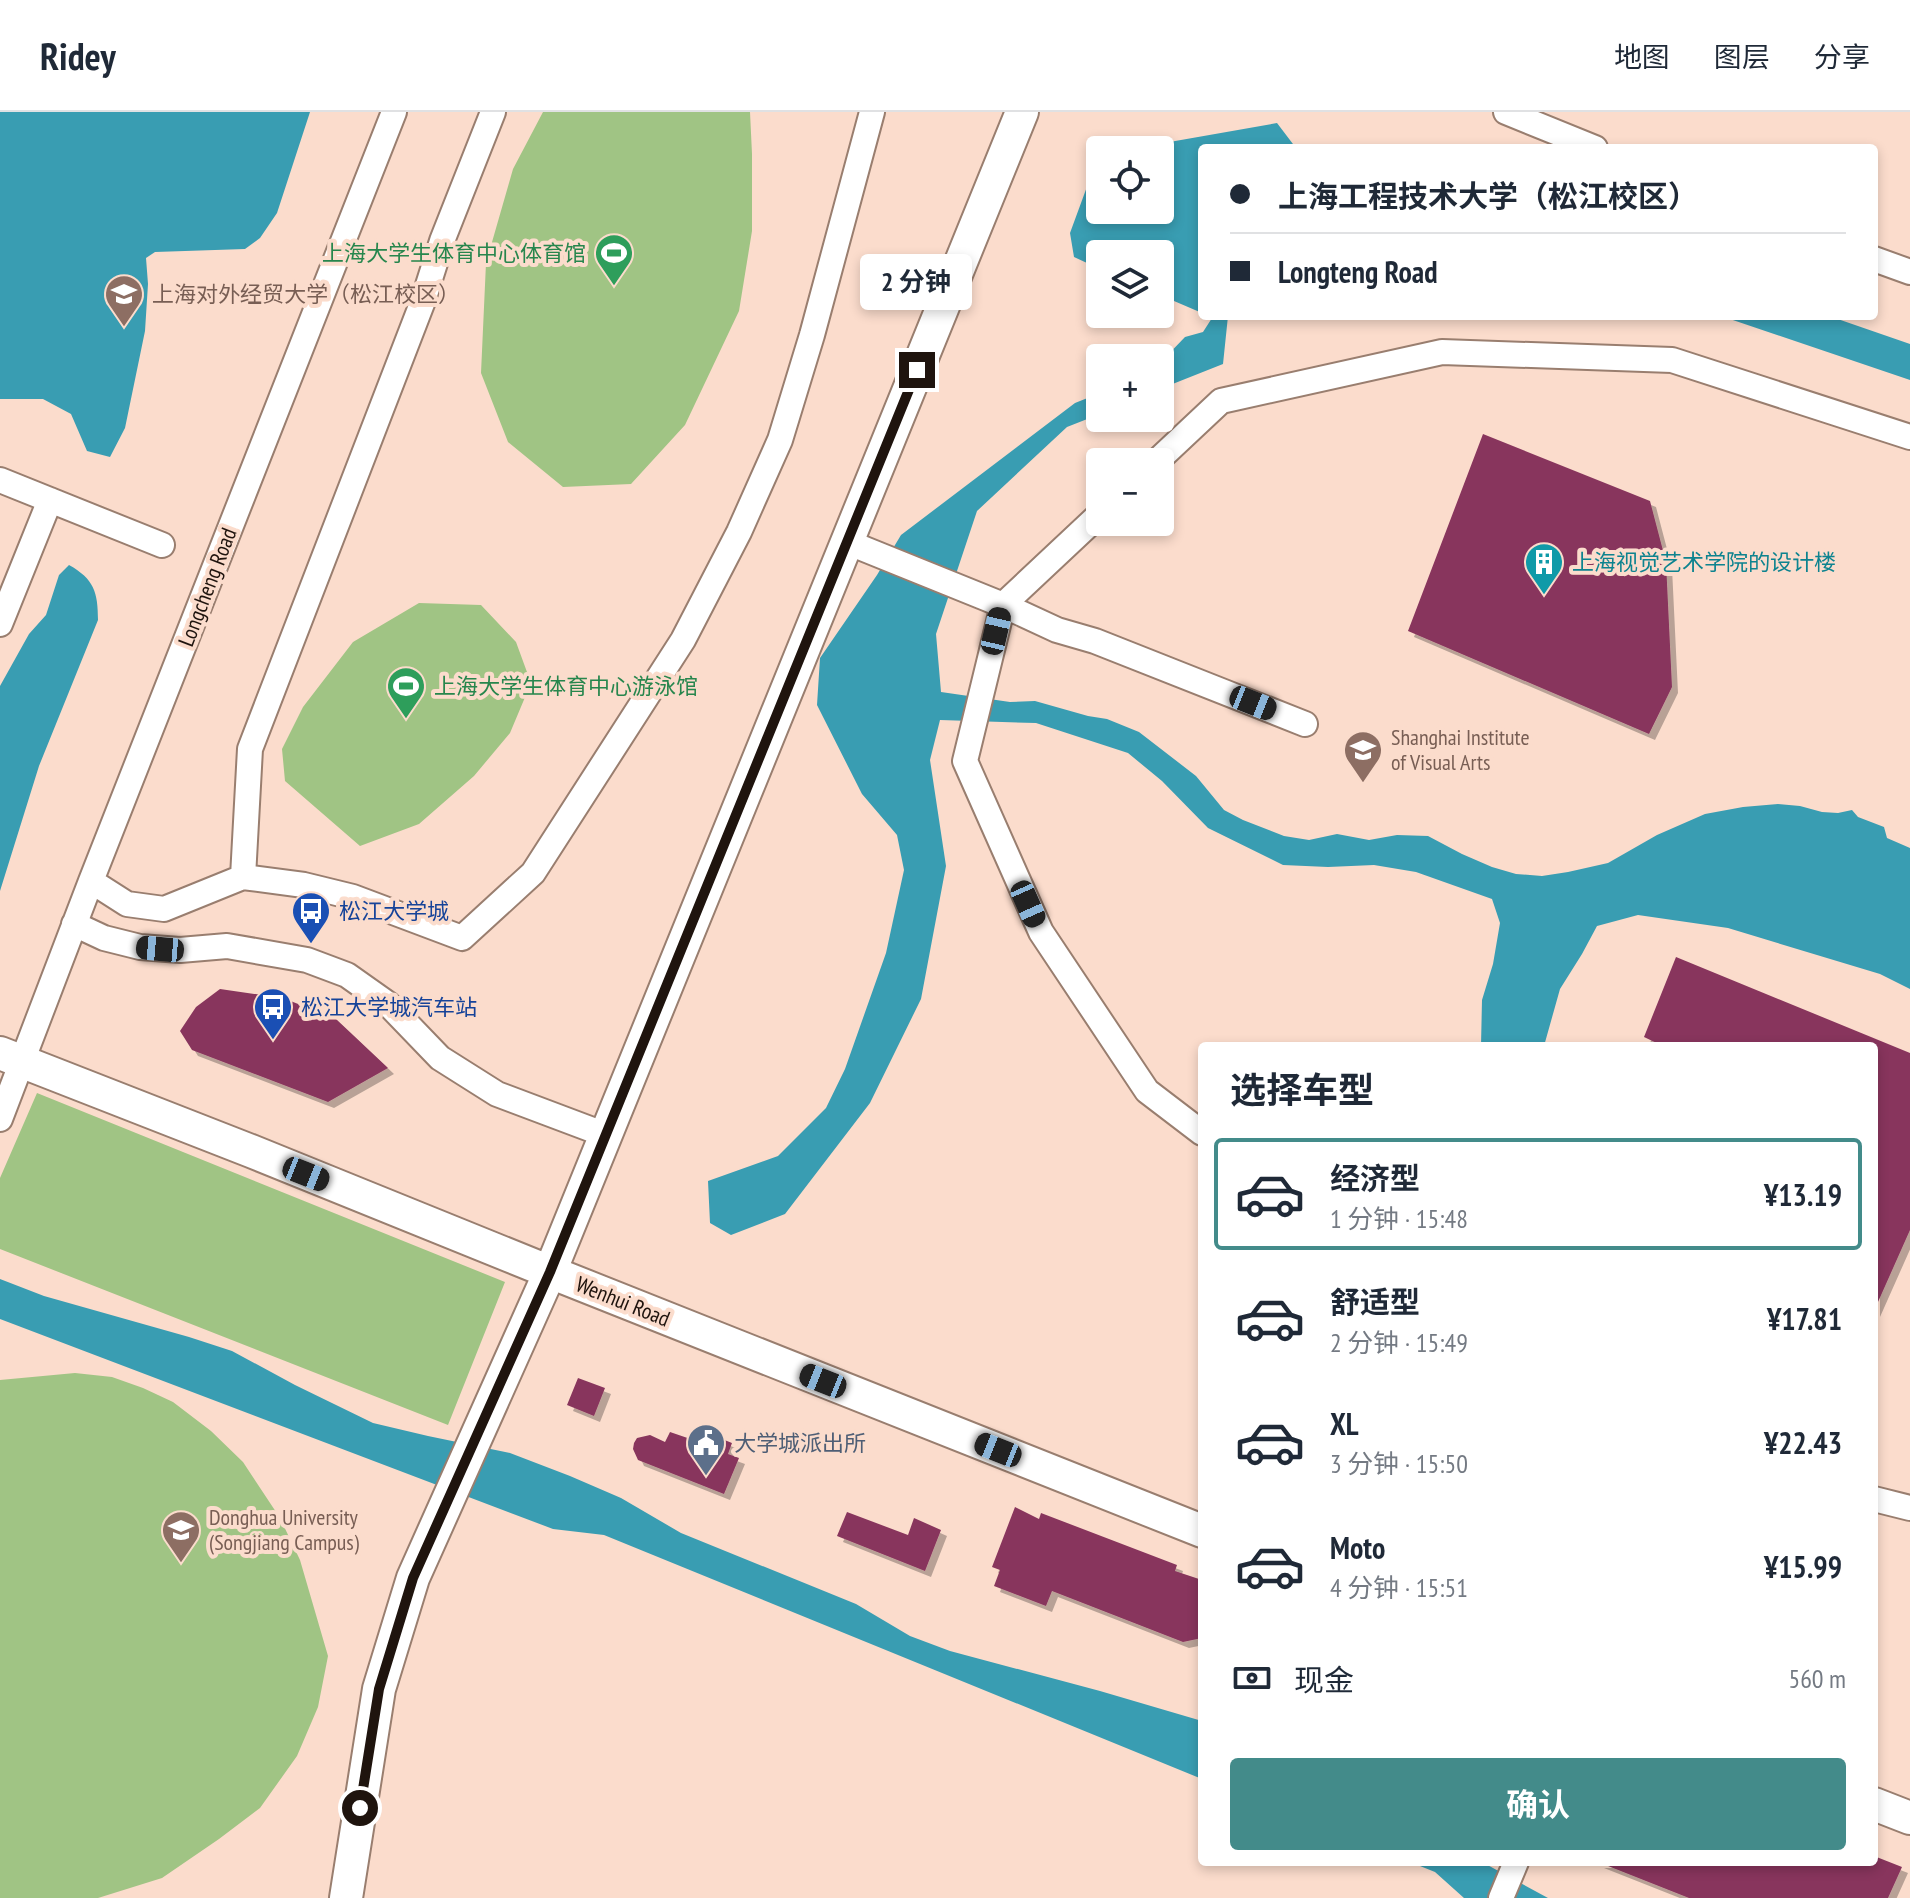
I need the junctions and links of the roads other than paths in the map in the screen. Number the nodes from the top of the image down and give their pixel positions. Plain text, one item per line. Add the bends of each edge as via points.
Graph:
1 (394, 112) edge
2 (493, 112) edge
3 (872, 112) edge
4 (1022, 112) edge
5 (1506, 112) edge
6 (1585, 144) edge
7 (1878, 260) edge
8 (1910, 272) edge
9 (1910, 437) edge
10 (1171, 448) edge
11 (0, 480) edge
12 (50, 500) junction
13 (1086, 527) edge
14 (847, 542) junction
15 (162, 545) dead end
16 (1003, 605) junction
17 (0, 624) edge
18 (1305, 724) dead end
19 (243, 877) junction
20 (91, 881) junction
21 (74, 924) junction
22 (11, 1057) edge
23 (0, 1119) edge
24 (1198, 1130) edge
25 (606, 1135) junction
26 (550, 1272) junction
27 (1878, 1500) edge
28 (1910, 1508) edge
29 (1198, 1529) edge
30 (1878, 1806) edge
31 (1910, 1818) edge
32 (1513, 1866) edge
33 (346, 1898) edge
34 (1501, 1898) edge

1 - 20 street, Longcheng Road
2 - 19 street via 250,749
3 - 19 street via 780,440 683,640 533,873 462,938 353,897
4 - 14 main road
5 - 6 street
7 - 8 street
9 - 10 street via 1672,360 1442,352 1221,401
11 - 12 street
12 - 15 street
12 - 17 street
13 - 16 street
14 - 16 street
14 - 25 main road
16 - 18 street
16 - 24 street via 965,761 1041,932 1147,1091
19 - 20 street via 164,909 127,904
20 - 21 street, Longcheng Road
21 - 22 street, Longcheng Road
21 - 25 street via 140,947 227,946 307,960 347,975 388,1004 440,1058 497,1094
22 - 23 street, Longcheng Road
22 - 26 main road, Wenhui Road
25 - 26 main road
26 - 29 main road, Wenhui Road
26 - 33 main road via 413,1578 379,1689
27 - 28 street
30 - 31 main road
32 - 34 street

